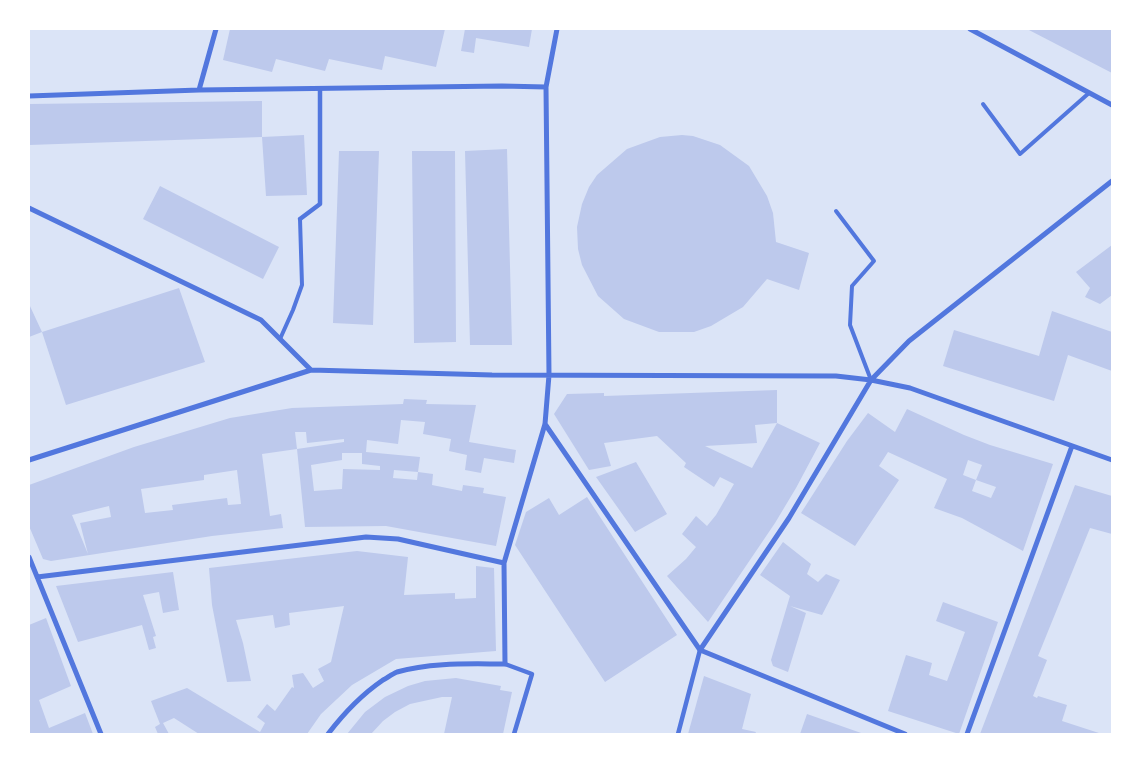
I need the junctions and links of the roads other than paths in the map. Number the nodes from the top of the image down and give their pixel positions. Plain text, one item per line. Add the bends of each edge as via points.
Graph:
1 (216, 29) edge
2 (557, 29) edge
3 (970, 29) edge
4 (320, 88) junction
5 (546, 88) junction
6 (199, 90) junction
7 (1089, 92) junction
8 (29, 96) edge
9 (983, 104) dead end
10 (1112, 105) edge
11 (1112, 181) edge
12 (29, 208) edge
13 (836, 211) dead end
14 (300, 218) joint
15 (280, 339) junction
16 (310, 370) junction
17 (549, 375) junction
18 (871, 380) junction
19 (545, 424) junction
20 (1072, 446) junction
21 (29, 460) edge
22 (1112, 460) edge
23 (29, 557) edge
24 (504, 563) junction
25 (36, 576) junction
26 (700, 650) junction
27 (505, 664) junction
28 (101, 734) edge
29 (328, 734) edge
30 (514, 734) edge
31 (678, 734) edge
32 (905, 734) edge
33 (967, 734) edge

1 - 6 street
2 - 5 street
3 - 7 street
4 - 5 street
4 - 6 street
4 - 14 street via 320,204
5 - 17 street
6 - 8 street
7 - 9 lane via 1020,154
7 - 10 street
11 - 18 street via 909,341
12 - 15 street via 261,320
13 - 18 lane via 874,261 852,286 850,326
14 - 15 lane via 302,285
15 - 16 street
16 - 17 street
16 - 21 street
17 - 18 street via 836,376
17 - 19 street
18 - 20 street via 910,388
18 - 26 street via 789,518
19 - 24 street
19 - 26 street
20 - 22 street
20 - 33 street
23 - 25 street
24 - 25 street via 398,539 366,537
24 - 27 street
25 - 28 street
26 - 31 street
26 - 32 street
27 - 29 street via 430,666 395,673 367,691
27 - 30 street via 532,674

